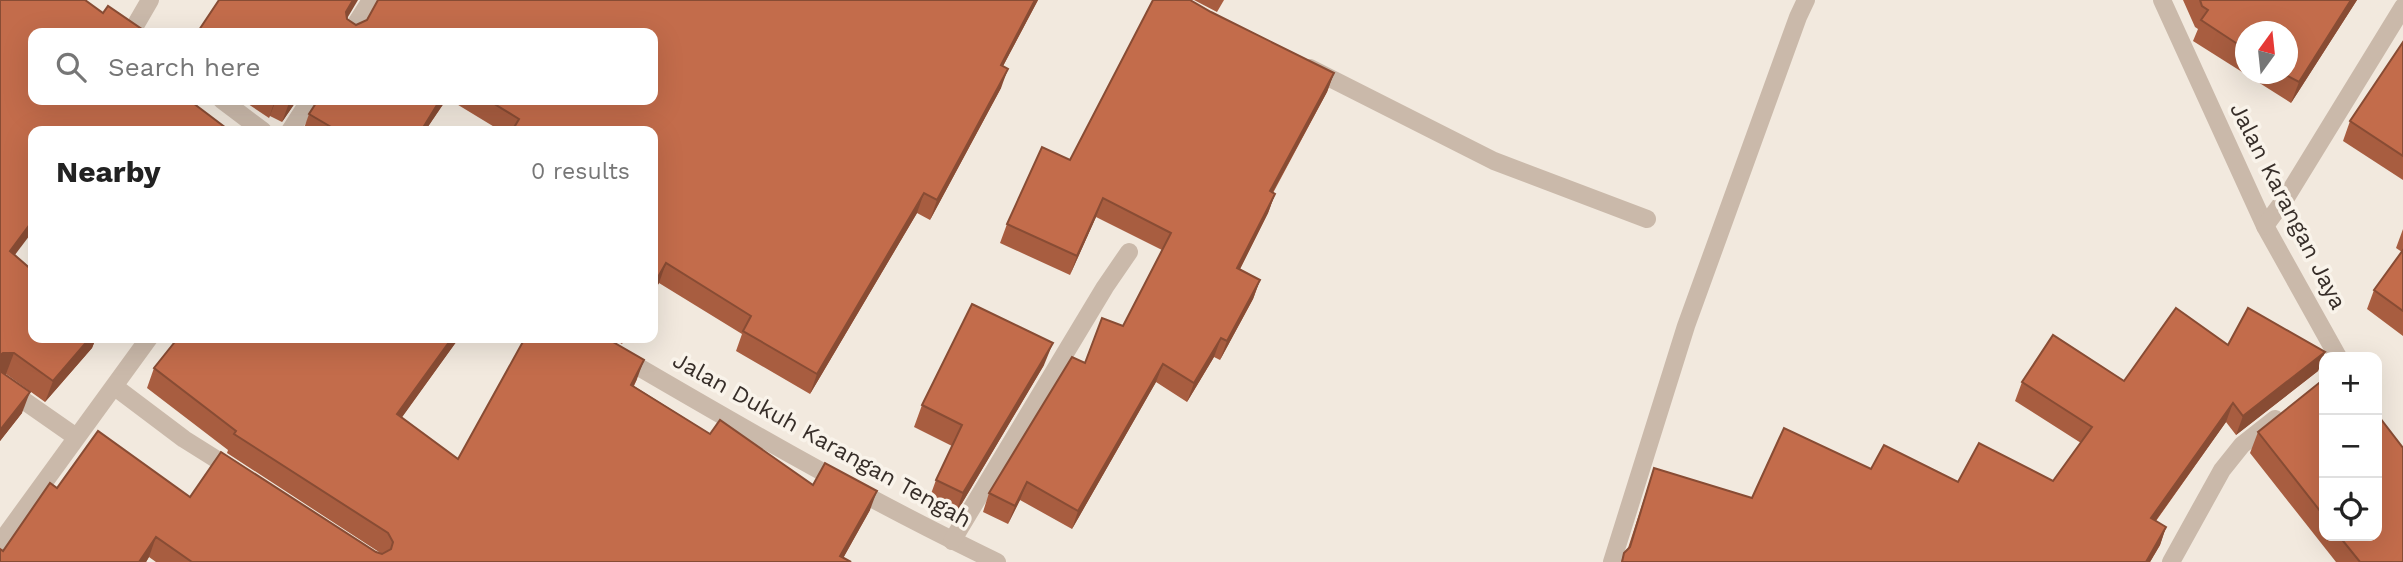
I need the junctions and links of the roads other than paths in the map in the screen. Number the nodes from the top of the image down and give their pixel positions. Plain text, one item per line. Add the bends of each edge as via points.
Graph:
1 (150, 0) edge
2 (371, 0) edge
3 (1806, 0) edge
4 (2162, 0) edge
5 (2403, 7) edge
6 (130, 28) edge
7 (353, 28) edge
8 (1296, 61) edge
9 (229, 105) edge
10 (307, 105) edge
11 (257, 126) edge
12 (293, 126) edge
13 (1647, 219) dead end
14 (2265, 226) junction
15 (1129, 253) dead end
16 (146, 343) edge
17 (598, 343) edge
18 (2335, 352) edge
19 (0, 384) edge
20 (115, 387) junction
21 (2293, 405) edge
22 (76, 437) junction
23 (252, 482) edge
24 (952, 541) junction
25 (0, 543) edge
26 (997, 562) edge
27 (1612, 562) edge
28 (2171, 562) edge

1 - 6 street
2 - 7 street
3 - 27 street via 1686,326
4 - 14 street, Jalan Karangan Jaya
5 - 14 street
8 - 13 street via 1494,161
9 - 11 street
10 - 12 street
14 - 18 street, Jalan Karangan Jaya
15 - 24 street
16 - 20 street
17 - 24 street, Jalan Dukuh Karangan Tengah
19 - 22 street
20 - 22 street
20 - 23 street
21 - 28 street via 2242,445 2222,470
22 - 25 street
24 - 26 street, Jalan Dukuh Karangan Tengah

